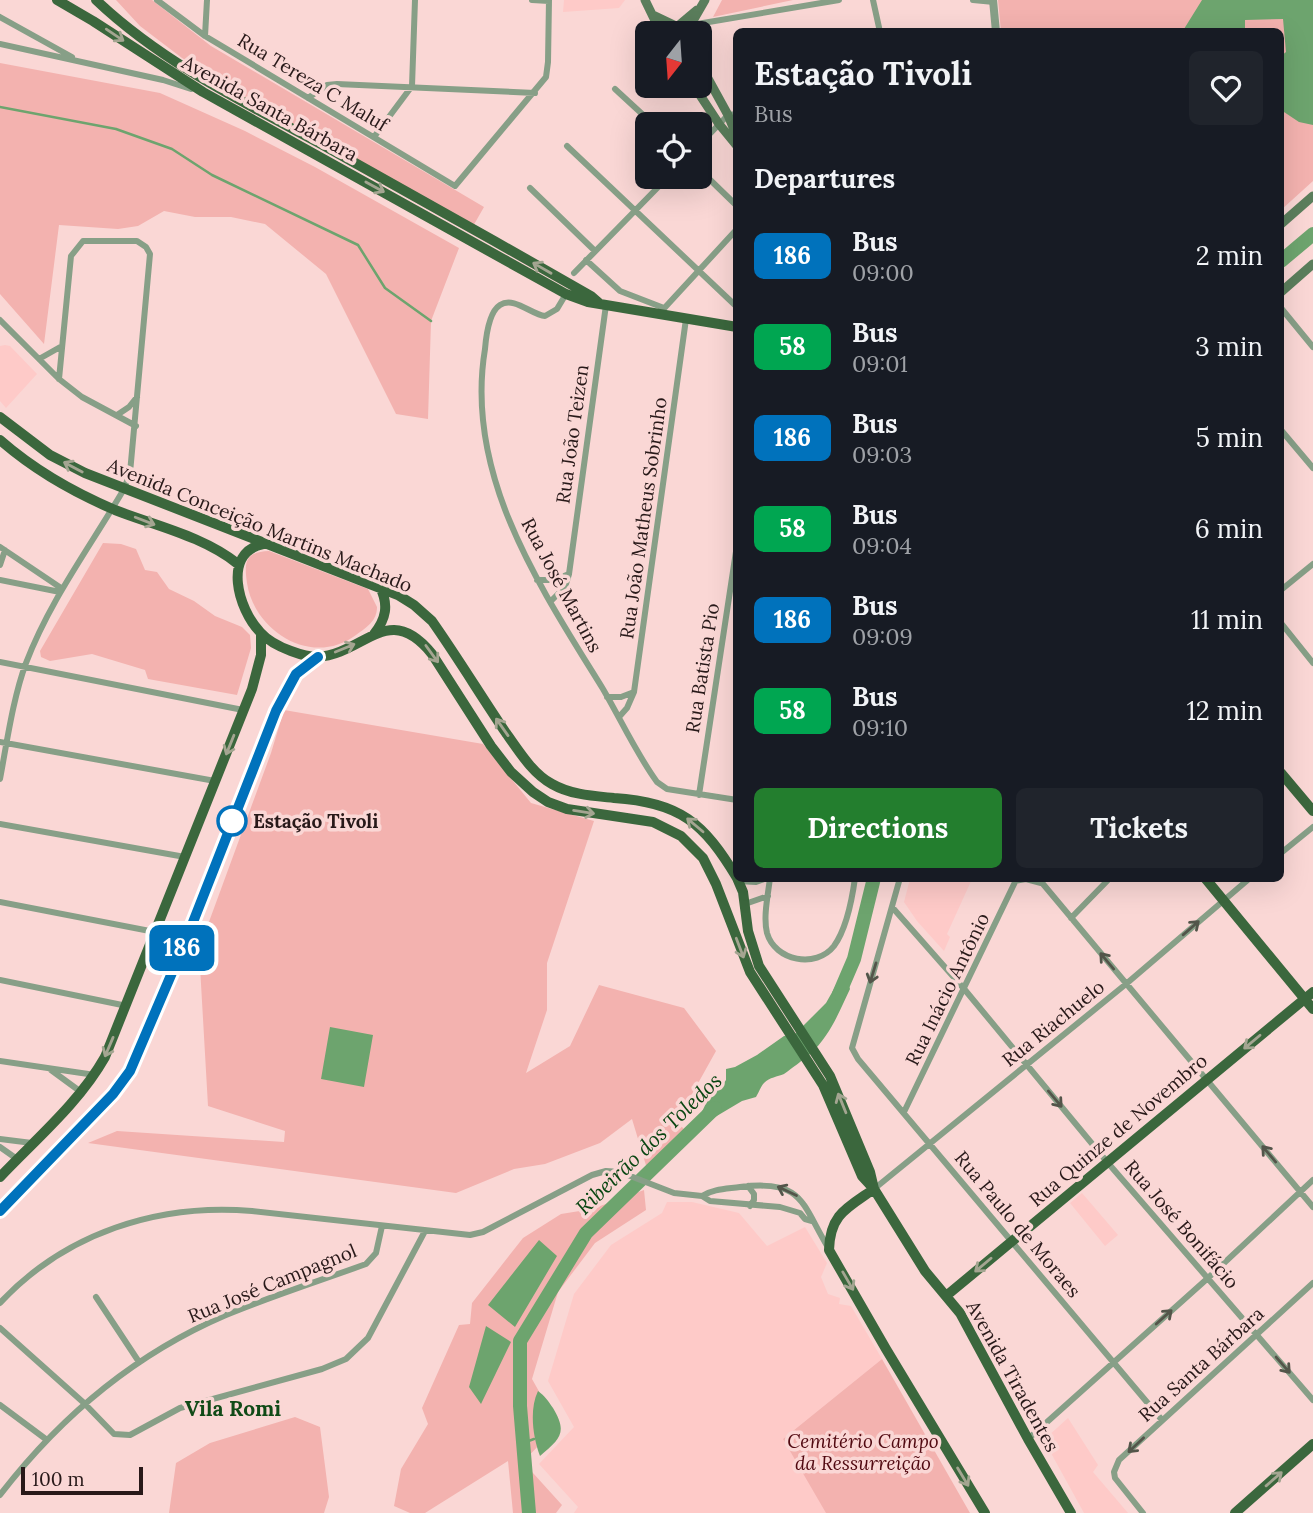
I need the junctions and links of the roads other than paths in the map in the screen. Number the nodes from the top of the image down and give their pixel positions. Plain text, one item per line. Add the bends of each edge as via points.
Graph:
1 (57, 0) edge
2 (96, 0) edge
3 (108, 0) edge
4 (157, 0) edge
5 (207, 0) edge
6 (415, 0) edge
7 (532, 0) edge
8 (549, 0) edge
9 (645, 0) edge
10 (839, 0) edge
11 (873, 0) edge
12 (973, 0) edge
13 (993, 1) edge
14 (703, 3) edge
15 (652, 14) junction
16 (0, 17) edge
17 (656, 21) edge
18 (668, 21) edge
19 (689, 21) edge
20 (712, 23) edge
21 (125, 26) junction
22 (879, 28) edge
23 (996, 28) edge
24 (205, 36) junction
25 (0, 44) edge
26 (80, 61) junction
27 (712, 83) edge
28 (412, 86) junction
29 (615, 89) dead end
30 (203, 92) junction
31 (535, 93) junction
32 (308, 97) junction
33 (702, 98) edge
34 (640, 112) edge
35 (732, 114) edge
36 (719, 124) junction
37 (712, 131) edge
38 (374, 137) junction
39 (733, 141) edge
40 (567, 145) dead end
41 (712, 182) edge
42 (530, 188) dead end
43 (656, 189) edge
44 (1313, 195) edge
45 (733, 202) edge
46 (635, 210) junction
47 (1284, 221) edge
48 (733, 233) edge
49 (595, 251) junction
50 (586, 260) junction
51 (1313, 264) edge
52 (698, 271) junction
53 (574, 273) dead end
54 (1284, 289) edge
55 (566, 294) junction
56 (733, 303) edge
57 (603, 304) junction
58 (661, 311) junction
59 (1284, 312) edge
60 (686, 319) junction
61 (1, 325) edge
62 (733, 326) edge
63 (62, 346) junction
64 (1313, 347) edge
65 (39, 359) junction
66 (59, 379) junction
67 (138, 396) junction
68 (117, 415) junction
69 (0, 417) edge
70 (136, 426) junction
71 (1284, 434) edge
72 (0, 440) edge
73 (1313, 468) edge
74 (124, 489) junction
75 (113, 509) junction
76 (263, 544) junction
77 (2, 549) edge
78 (238, 564) junction
79 (1313, 564) edge
80 (0, 565) edge
81 (733, 571) edge
82 (569, 574) junction
83 (0, 580) edge
84 (537, 580) junction
85 (380, 587) junction
86 (1284, 588) edge
87 (60, 590) junction
88 (550, 602) junction
89 (1284, 627) edge
90 (261, 633) junction
91 (374, 634) junction
92 (318, 657) junction
93 (0, 663) edge
94 (1313, 663) edge
95 (24, 667) junction
96 (634, 692) junction
97 (607, 697) junction
98 (243, 710) junction
99 (619, 717) junction
100 (3, 742) edge
101 (1284, 777) edge
102 (0, 779) edge
103 (215, 781) junction
104 (699, 795) junction
105 (733, 799) edge
106 (1313, 811) edge
107 (0, 824) edge
108 (1313, 827) edge
109 (1284, 851) edge
110 (185, 857) junction
111 (733, 873) edge
112 (738, 882) edge
113 (769, 882) edge
114 (854, 882) edge
115 (899, 882) edge
116 (1015, 882) edge
117 (1042, 882) edge
118 (1106, 882) edge
119 (1208, 882) edge
120 (1245, 882) edge
121 (716, 884) junction
122 (768, 896) junction
123 (1223, 900) junction
124 (0, 902) edge
125 (745, 904) junction
126 (892, 907) junction
127 (1071, 918) junction
128 (155, 932) junction
129 (0, 980) edge
130 (1126, 984) junction
131 (965, 990) junction
132 (1309, 996) edge
133 (127, 1006) junction
134 (1313, 1009) edge
135 (785, 1018) junction
136 (0, 1061) edge
137 (822, 1062) joint
138 (1027, 1065) junction
139 (50, 1069) junction
140 (813, 1070) joint
141 (95, 1075) junction
142 (1207, 1080) junction
143 (81, 1092) junction
144 (904, 1112) junction
145 (0, 1139) edge
146 (32, 1143) junction
147 (930, 1143) junction
148 (0, 1147) edge
149 (16, 1159) junction
150 (1108, 1163) junction
151 (0, 1177) edge
152 (1313, 1180) edge
153 (748, 1186) junction
154 (874, 1189) junction
155 (1300, 1191) junction
156 (702, 1196) junction
157 (750, 1206) junction
158 (1313, 1206) edge
159 (0, 1211) edge
160 (812, 1221) junction
161 (382, 1226) junction
162 (425, 1231) junction
163 (1012, 1241) junction
164 (829, 1250) junction
165 (1208, 1278) junction
166 (1313, 1283) edge
167 (946, 1296) junction
168 (96, 1297) dead end
169 (0, 1303) edge
170 (0, 1328) edge
171 (1257, 1335) junction
172 (139, 1363) junction
173 (1114, 1363) junction
174 (1313, 1400) edge
175 (84, 1403) junction
176 (0, 1405) edge
177 (1162, 1420) junction
178 (1028, 1439) junction
179 (47, 1440) junction
180 (1313, 1444) edge
181 (0, 1495) edge
182 (985, 1513) edge
183 (1071, 1513) edge
184 (1143, 1513) edge
185 (1235, 1513) edge

1 -> 30 main road, Avenida Santa Bárbara
2 - 21 main road, Avenida Santa Bárbara
3 - 21 main road
4 - 24 street, Rua Tereza C Maluf
5 - 24 street
6 - 28 street
7 - 8 street
8 - 31 street via 546,77
9 - 15 main road
10 - 20 street
11 - 22 street
12 - 13 street
13 - 23 street
14 - 19 main road
15 - 17 main road
15 - 18 main road
16 - 26 street
57 -> 21 main road, Avenida Santa Bárbara via 198,76
24 - 32 street, Rua Tereza C Maluf
25 - 26 street
26 - 30 street
27 - 35 main road
28 - 31 street
28 - 32 street via 327,85
28 - 38 street
29 - 34 street
30 -> 55 main road, Avenida Santa Bárbara
31 - 38 street, Rua Tereza C Maluf via 455,186
32 - 38 street, Rua Tereza C Maluf
33 - 36 main road
35 - 36 street
36 - 37 street
36 - 39 main road
40 - 46 street
41 - 45 street
42 - 49 street
43 - 46 street
44 - 47 main road
46 - 49 street
46 - 52 street
48 - 52 street
49 - 50 street
50 - 53 street
50 - 58 street via 620,291
51 - 54 main road
52 - 56 street
52 - 58 street
55 - 57 main road, Avenida Santa Bárbara
55 - 84 street, Rua José Martins via 545,316 514,304 499,305 482,367 482,427 490,464 510,523
57 - 58 main road, Avenida Santa Bárbara
57 - 82 street, Rua João Teizen
58 - 60 main road, Avenida Santa Bárbara
59 - 64 street
60 - 62 main road, Avenida Santa Bárbara
60 - 96 street, Rua João Matheus Sobrinho
61 - 65 street
63 - 65 street
63 - 66 street
63 - 67 street via 71,256 76,247 83,241 137,241 150,254
65 - 66 street
66 - 68 street
67 - 68 street
67 - 70 street
68 - 70 street
74 -> 69 main road, Avenida Conceição Martins Machado via 50,455
70 - 74 street
71 - 73 street
72 - 75 main road, Avenida Conceição Martins Machado via 74,490
74 - 75 street
74 - 76 main road, Avenida Conceição Martins Machado
75 -> 78 main road, Avenida Conceição Martins Machado via 215,547
75 - 87 street
76 - 78 main road via 247,550
76 - 85 main road, Avenida Conceição Martins Machado
77 - 80 street
77 - 87 street
78 - 90 main road via 245,608
79 - 86 street
81 - 104 street, Rua Batista Pio
82 - 84 street
82 - 88 street, Rua João Teizen via 565,587
83 - 87 street
84 - 88 street, Rua José Martins
85 - 91 main road via 385,612
111 -> 85 main road, Avenida Conceição Martins Machado via 712,840 669,807 583,795 541,776 520,753 432,621 414,605
87 - 95 street
88 - 97 street, Rua José Martins
89 - 94 street
90 - 92 main road via 281,647
90 - 98 main road via 258,668
92 -> 91 main road, Avenida Conceição Martins Machado
91 -> 121 main road, Avenida Conceição Martins Machado via 397,630 422,642 491,746 533,792 567,809 637,818 666,827 704,858
92 - 159 main road via 296,674 276,711 130,1071
93 - 95 street
95 - 98 street
95 - 100 street
96 - 97 street
96 - 99 street, Rua João Matheus Sobrinho
97 - 99 street, Rua José Martins
98 -> 103 main road
99 - 104 street, Rua José Martins via 661,786
100 - 102 street
100 - 103 street
101 - 106 main road
103 - 110 main road
104 - 105 street, Rua José Martins
107 - 110 street
108 - 109 street
110 - 128 main road
112 - 125 main road, Avenida Conceição Martins Machado
113 - 122 street
114 - 122 street via 836,942 814,959 791,957 772,943 766,926
115 - 126 street
116 - 131 street, Rua Inácio Antônio
117 - 127 street
118 - 127 street
119 - 123 main road
120 - 123 street, Rua Riachuelo
121 - 125 main road via 729,901
121 -> 135 main road, Avenida Conceição Martins Machado via 750,972
122 - 125 street
130 -> 123 street, Rua Riachuelo
123 - 132 main road
124 - 128 street
125 - 135 main road, Avenida Conceição Martins Machado via 750,942
126 - 131 street, Rua José Bonifácio
126 -> 144 street, Rua Paulo de Moraes via 852,1048
130 -> 127 street
128 - 133 main road
129 - 133 street
130 - 138 street, Rua Riachuelo
130 - 142 street
131 - 138 street, Rua José Bonifácio
131 - 144 street, Rua Inácio Antônio
132 - 134 main road
132 -> 142 main road, Rua Quinze de Novembro
133 -> 141 main road
135 - 137 main road, Avenida Conceição Martins Machado
135 - 140 main road, Avenida Conceição Martins Machado
136 - 139 street
154 -> 137 main road, Avenida Tiradentes
138 - 147 street, Rua Riachuelo
138 -> 150 street, Rua José Bonifácio
139 - 141 street
139 - 143 street
140 - 154 main road, Avenida Tiradentes via 862,1177
141 - 143 main road
142 - 150 main road, Rua Quinze de Novembro
155 -> 142 street
143 - 146 main road
144 - 147 street, Rua Paulo de Moraes
145 - 146 street
146 - 149 main road
147 - 154 street, Rua Riachuelo
147 - 163 street, Rua Paulo de Moraes
148 - 149 street
149 - 151 main road
150 - 163 main road, Rua Quinze de Novembro
150 - 165 street, Rua José Bonifácio
152 - 155 street
153 - 156 street
153 - 157 street via 754,1197
160 -> 153 street via 801,1199 789,1191
154 - 164 main road via 835,1219
154 - 167 main road, Avenida Tiradentes
155 - 158 street
155 - 165 street
156 - 157 street
156 - 162 street via 674,1193 612,1171 592,1175 477,1234
157 - 160 street via 790,1209
160 - 164 street
161 - 162 street
161 - 169 street via 234,1209 162,1214 107,1230 73,1246 26,1278
161 - 172 street, Rua José Campagnol via 376,1253 366,1264 228,1315
162 - 175 street via 368,1338 339,1363 180,1408 130,1435 114,1434
163 -> 167 main road, Rua Quinze de Novembro
163 - 173 street, Rua Paulo de Moraes
164 -> 182 main road
165 - 171 street, Rua José Bonifácio
173 -> 165 street
166 - 171 street, Rua Santa Bárbara
167 - 178 main road, Avenida Tiradentes via 960,1313
168 - 172 street
170 - 175 street
171 -> 174 street, Rua José Bonifácio
171 - 177 street, Rua Santa Bárbara
172 - 175 street, Rua José Campagnol
173 - 177 street, Rua Paulo de Moraes
173 - 178 street
175 - 179 street, Rua José Campagnol
176 - 179 street
177 -> 184 street, Rua Santa Bárbara via 1119,1460 1114,1472 1118,1484
178 - 183 main road, Avenida Tiradentes
179 - 181 street, Rua José Campagnol
185 -> 180 main road

